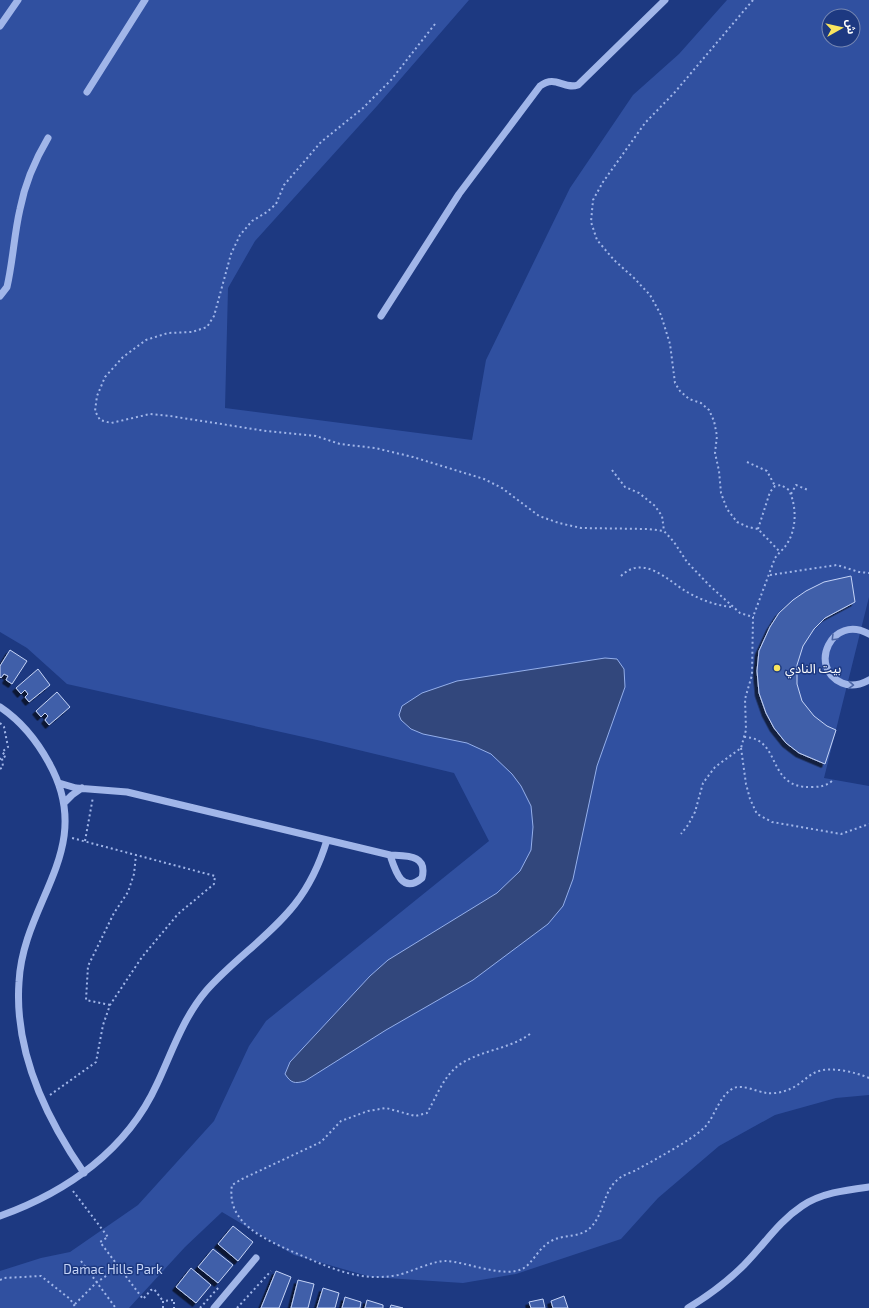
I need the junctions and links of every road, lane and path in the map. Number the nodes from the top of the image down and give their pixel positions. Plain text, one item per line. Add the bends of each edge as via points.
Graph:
1 (18, 0) edge
2 (145, 0) edge
3 (665, 0) edge
4 (753, 0) edge
5 (435, 24) dead end
6 (0, 26) edge
7 (87, 92) dead end
8 (48, 138) dead end
9 (0, 296) edge
10 (381, 316) dead end
11 (747, 462) dead end
12 (612, 470) dead end
13 (775, 486) junction
14 (808, 490) dead end
15 (791, 494) junction
16 (758, 529) junction
17 (664, 531) junction
18 (780, 552) junction
19 (869, 573) edge
20 (770, 575) junction
21 (621, 576) dead end
22 (732, 607) junction
23 (753, 617) junction
24 (869, 634) edge
25 (869, 680) edge
26 (0, 706) edge
27 (0, 723) edge
28 (744, 737) junction
29 (741, 748) junction
30 (1, 759) edge
31 (0, 769) edge
32 (832, 780) dead end
33 (58, 783) junction
34 (82, 788) junction
35 (95, 789) junction
36 (64, 803) junction
37 (869, 824) edge
38 (681, 834) dead end
39 (65, 836) junction
40 (328, 840) junction
41 (85, 841) junction
42 (136, 855) junction
43 (390, 855) junction
44 (110, 1005) junction
45 (530, 1034) dead end
46 (869, 1078) edge
47 (42, 1101) junction
48 (84, 1173) junction
49 (68, 1184) junction
50 (869, 1187) edge
51 (0, 1216) edge
52 (256, 1258) dead end
53 (81, 1261) dead end
54 (118, 1268) junction
55 (270, 1271) dead end
56 (0, 1280) edge
57 (97, 1282) junction
58 (163, 1300) junction
59 (74, 1304) junction
60 (116, 1307) dead end
61 (76, 1308) edge
62 (163, 1308) edge
63 (174, 1308) edge
64 (214, 1308) edge
65 (237, 1308) edge
66 (688, 1308) edge

1 - 6 street
2 - 7 street
3 - 10 street via 578,85 570,86 550,81 540,86 459,194
4 - 16 path via 675,92 645,123 603,182 594,200 591,222 597,240 645,289 661,315 680,391 709,410 717,436 715,453 721,493 727,509 737,522
5 - 17 path via 391,80 363,108 321,142 284,185 276,204 252,221 240,235 228,261 214,316 207,327 192,332 168,333 146,340 123,357 105,377 97,396 95,411 100,420 111,422 150,414 316,436 340,444 375,448 414,457 484,479 502,488 539,516 559,523 580,528
8 - 9 street via 24,191 8,287
11 - 13 path via 767,471
12 - 17 path via 625,486 655,506 662,516
13 - 15 path via 781,485 790,490
13 - 16 path via 770,492
14 - 15 path via 796,485
15 - 18 path via 795,512 794,529 788,546
16 - 18 path
17 - 22 path via 686,562
18 - 20 path via 775,558
19 - 20 path via 837,565
20 - 23 path
21 - 22 path via 628,569 640,567 670,579 700,599
22 - 23 path
23 - 28 path via 752,675 745,699
24 -> 25 street via 857,629 844,630 833,637 825,654 827,667 839,682 852,686
26 - 33 street via 25,727 40,747
27 - 30 path via 4,727 8,747 2,752 6,756
28 - 29 path
28 - 32 path via 755,738 764,744 771,753 777,769 790,782 814,787 826,786
29 - 37 path via 744,776 757,814 772,822 841,834
29 - 38 path via 715,767 703,783 695,812
30 - 31 path via 3,767
33 - 34 street
33 - 36 street
34 - 35 street
34 - 36 street
35 - 40 street via 127,792
35 - 41 path
36 - 39 street
39 - 41 path
39 - 47 street via 57,870 23,955 19,981 22,1034
40 - 43 street
40 - 48 street via 312,878 295,904 206,992 171,1049 144,1110 127,1134
41 - 42 path
42 - 44 path via 134,874 128,892 88,966 86,1000
42 - 44 path via 215,876 214,884 178,914 142,957
43 - 43 street via 400,879 405,883 411,884 422,878 422,865 418,860
44 - 47 path via 103,1025 96,1062
45 - 46 path via 514,1044 461,1064 441,1084 427,1113 415,1116 386,1108 368,1111 341,1121 321,1142 232,1185 230,1197 235,1212 248,1228 281,1246 328,1266 360,1276 372,1278 399,1275 443,1260 494,1270 522,1269 531,1262 538,1251 553,1240 580,1234 591,1228 601,1215 604,1198 620,1177 637,1170 704,1127 725,1095 733,1088 741,1086 769,1094 790,1089 817,1072 838,1070
47 - 48 street via 67,1148
48 - 49 street
49 - 51 street via 23,1208
49 - 54 path via 108,1237 100,1242
50 - 66 street via 825,1195 803,1205 783,1220 744,1265 720,1286
52 - 64 street
53 - 57 path
54 - 57 path
54 - 58 path via 142,1299 154,1289
55 - 65 path
56 - 59 path via 41,1276
57 - 59 path
57 - 60 path
58 - 62 path
58 - 63 path via 174,1300
59 - 61 path

